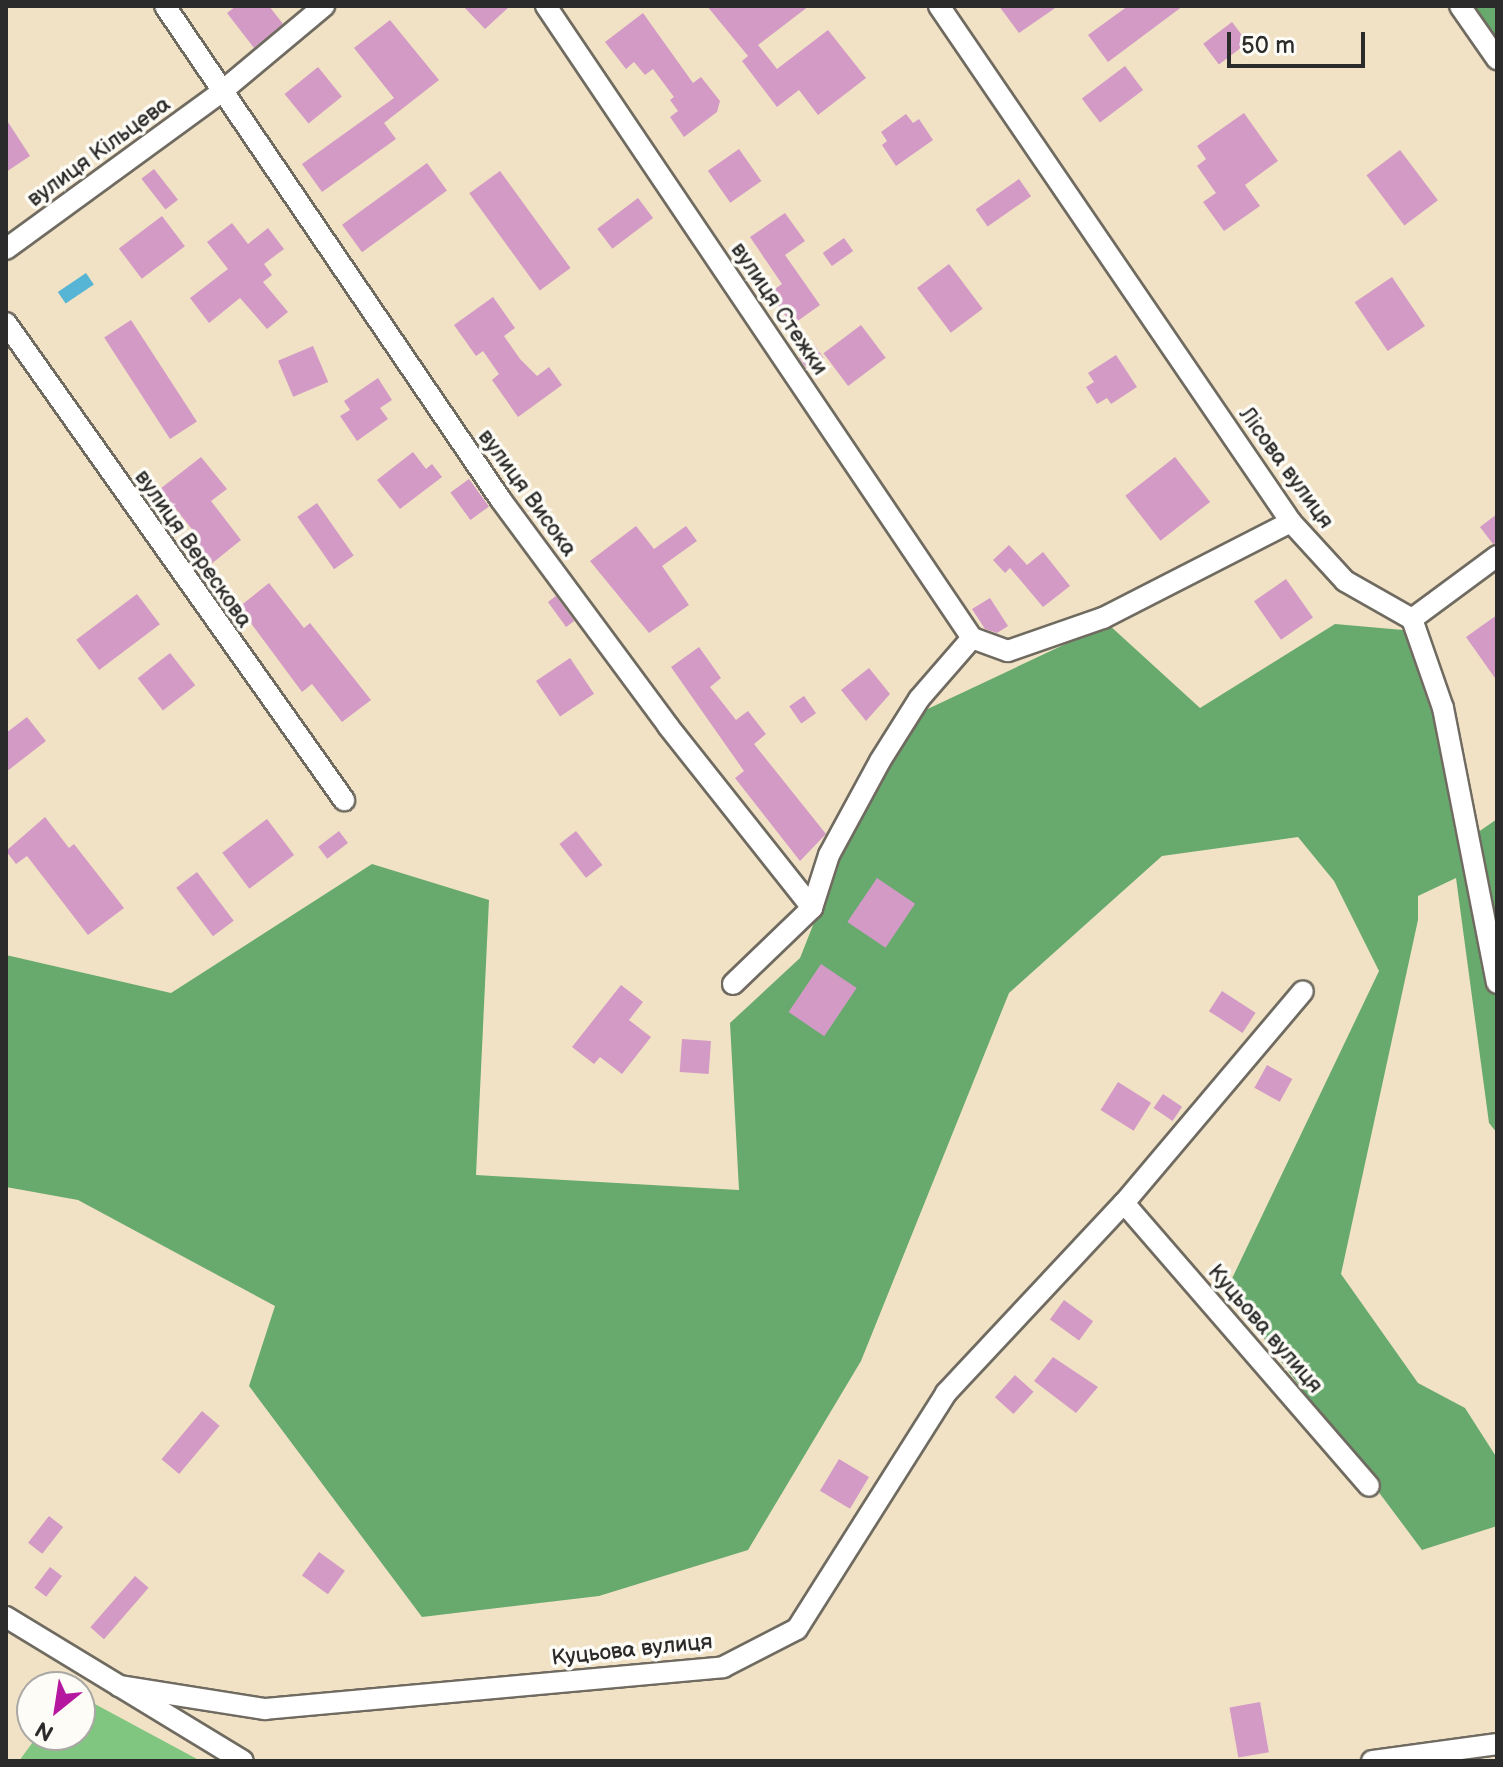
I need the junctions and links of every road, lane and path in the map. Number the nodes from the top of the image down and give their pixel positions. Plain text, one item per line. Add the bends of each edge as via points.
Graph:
1 (165, 6) edge
2 (324, 6) edge
3 (546, 6) edge
4 (939, 6) edge
5 (1460, 6) edge
6 (1497, 59) edge
7 (220, 93) junction
8 (6, 249) edge
9 (6, 323) edge
10 (1291, 522) junction
11 (1497, 556) edge
12 (1412, 619) junction
13 (972, 638) junction
14 (344, 800) dead end
15 (812, 908) junction
16 (1497, 983) edge
17 (733, 984) dead end
18 (1303, 991) dead end
19 (1124, 1203) junction
20 (1369, 1486) dead end
21 (6, 1617) edge
22 (119, 1686) junction
23 (1497, 1744) edge
24 (243, 1761) edge
25 (1372, 1761) edge

1 - 7 street
2 - 7 street, вулиця Кільцева
3 - 13 street, вулиця Стежки
4 - 10 street, Лісова вулиця
5 - 6 street
7 - 8 street, вулиця Кільцева
7 - 15 street, вулиця Висока via 501,500 668,726
9 - 14 street, вулиця Верескова
10 - 12 street, Лісова вулиця via 1345,581
10 - 13 street via 1103,618 1008,651
11 - 12 street
12 - 16 street via 1443,708
13 - 15 street via 919,699 880,761 829,855
15 - 17 street
18 - 19 street, Куцьова вулиця
19 - 20 street, Куцьова вулиця
19 - 22 street, Куцьова вулиця via 946,1393 797,1629 723,1667 265,1709
21 - 22 street
22 - 24 street
23 - 25 street

